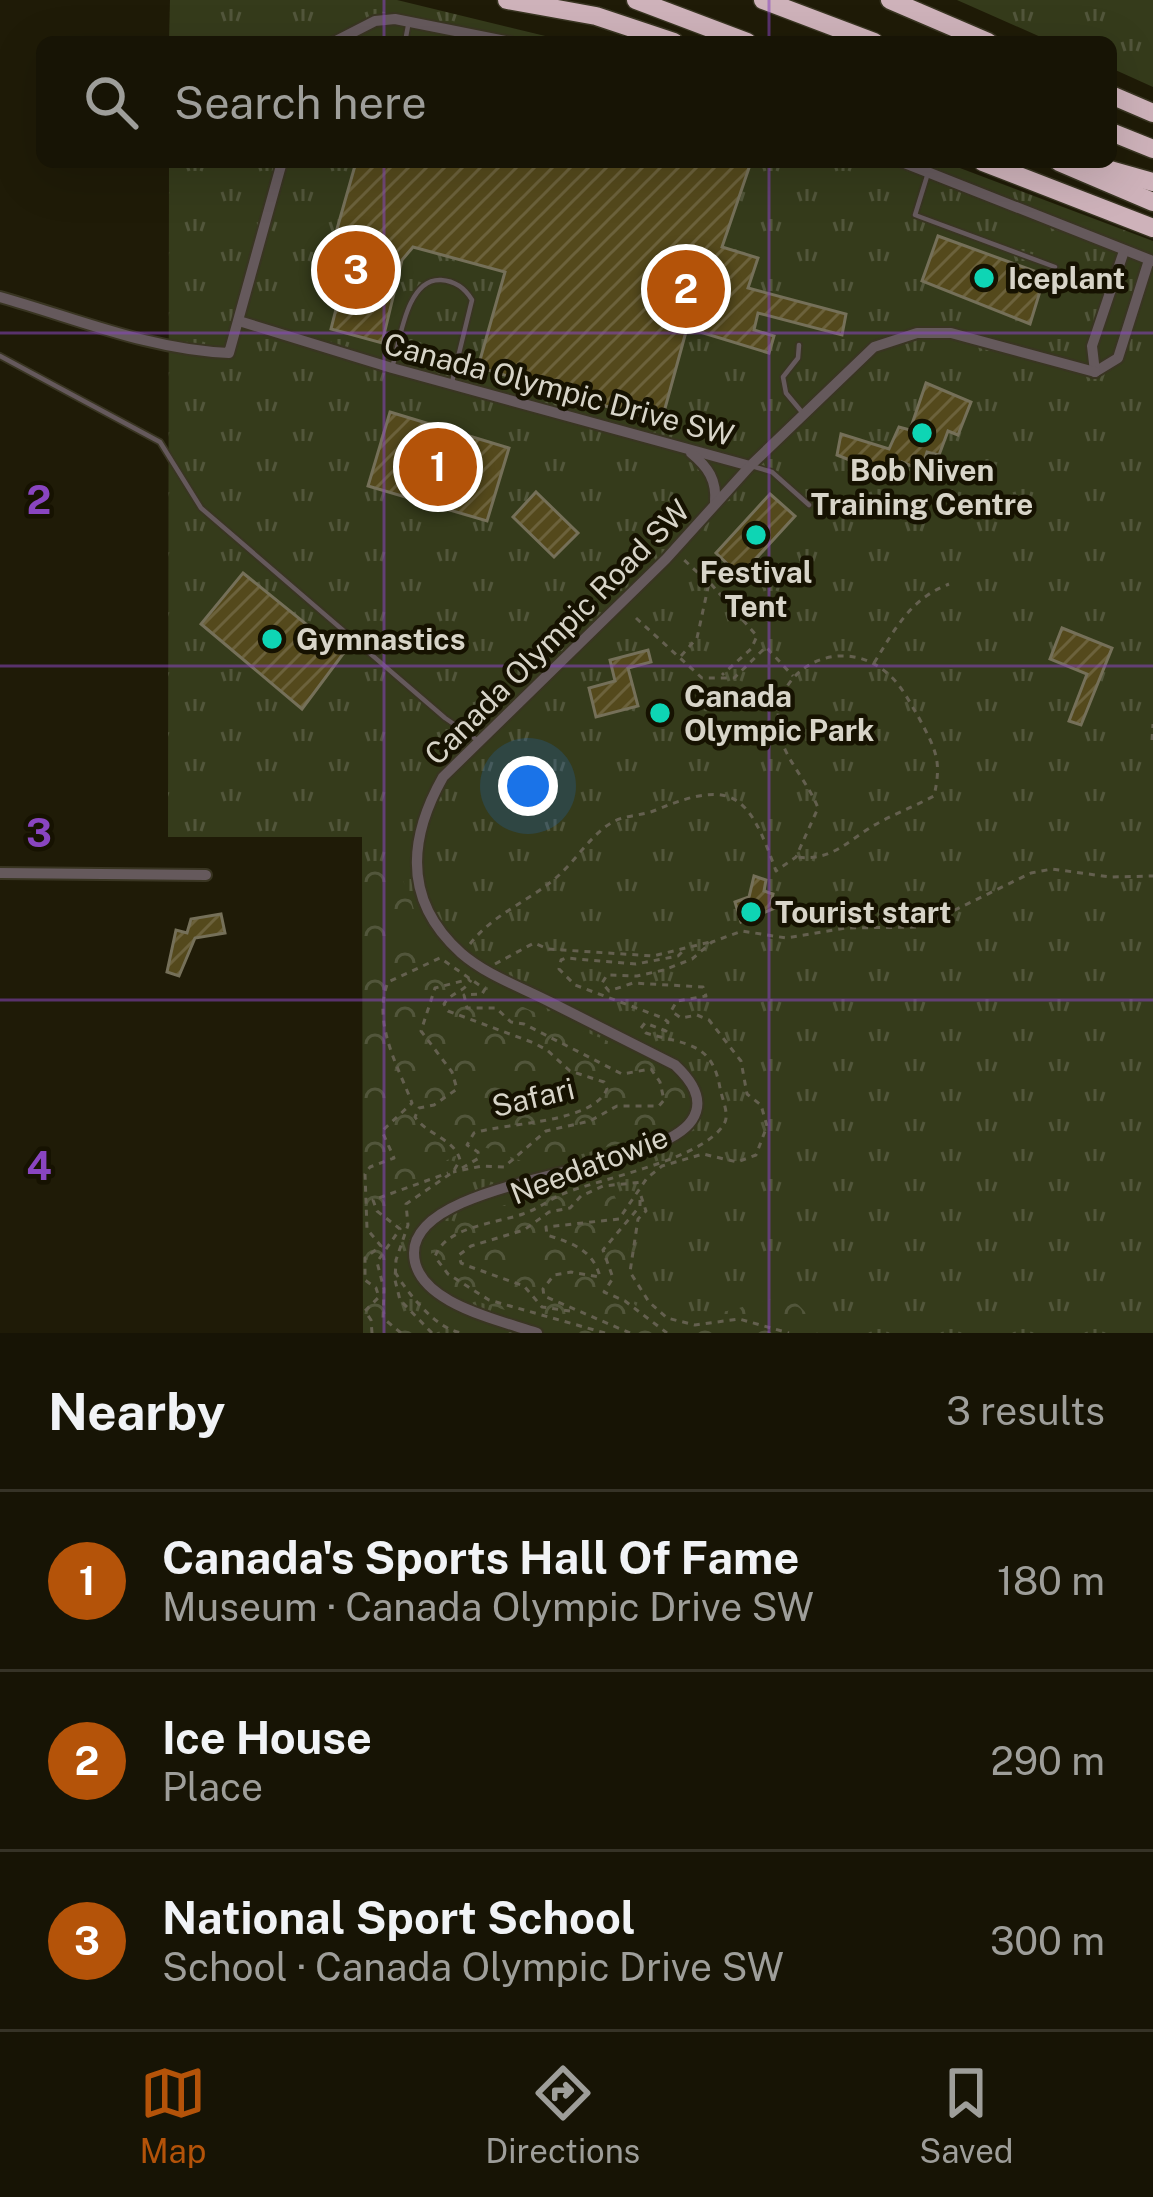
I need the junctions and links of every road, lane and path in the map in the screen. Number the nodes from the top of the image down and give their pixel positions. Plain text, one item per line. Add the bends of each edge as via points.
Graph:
1 (507, 0) edge
2 (636, 0) edge
3 (763, 0) edge
4 (890, 0) edge
5 (410, 21) junction
6 (346, 36) edge
7 (406, 36) edge
8 (482, 36) edge
9 (656, 36) edge
10 (731, 36) edge
11 (858, 36) edge
12 (974, 36) edge
13 (1117, 98) edge
14 (1153, 113) edge
15 (1117, 134) edge
16 (1153, 149) edge
17 (281, 168) edge
18 (918, 168) edge
19 (998, 168) edge
20 (1073, 168) edge
21 (1102, 168) edge
22 (928, 172) junction
23 (1153, 182) edge
24 (1153, 202) edge
25 (1153, 228) edge
26 (1124, 251) junction
27 (1151, 261) edge
28 (1054, 267) dead end
29 (0, 297) edge
30 (239, 321) junction
31 (799, 345) dead end
32 (0, 356) edge
33 (392, 368) junction
34 (1096, 372) junction
35 (452, 383) junction
36 (804, 414) junction
37 (685, 448) junction
38 (750, 466) junction
39 (809, 505) dead end
40 (715, 506) junction
41 (674, 550) junction
42 (710, 583) junction
43 (949, 584) dead end
44 (636, 618) dead end
45 (680, 657) junction
46 (873, 665) junction
47 (794, 677) junction
48 (718, 678) junction
49 (1153, 724) edge
50 (477, 740) junction
51 (1152, 740) edge
52 (796, 856) junction
53 (0, 873) edge
54 (206, 875) dead end
55 (1153, 876) edge
56 (712, 942) junction
57 (683, 951) junction
58 (463, 954) junction
59 (487, 970) junction
60 (472, 979) junction
61 (454, 1172) junction
62 (645, 1182) junction
63 (640, 1192) junction
64 (395, 1272) junction
65 (572, 1311) junction
66 (372, 1333) edge
67 (401, 1333) edge
68 (433, 1333) edge
69 (463, 1333) edge
70 (537, 1333) edge
71 (605, 1333) edge
72 (630, 1333) edge
73 (667, 1333) edge
74 (789, 1333) edge

1 - 9 highway
2 - 10 highway
3 - 11 highway
4 - 12 highway
5 - 6 street via 375,21
5 - 7 lane
5 - 8 street
13 - 14 highway
15 - 16 highway
17 - 30 street
18 - 22 street
19 - 25 highway
20 - 24 highway
21 - 23 highway
22 - 26 street
22 - 28 lane via 915,214
26 - 27 street
26 - 34 street via 1092,346
27 - 34 street via 1118,358
29 - 30 street via 202,352 229,352
30 - 33 street, Canada Olympic Drive SW
31 - 36 lane via 783,376
32 - 50 lane via 160,442 201,508
33 - 35 street, Canada Olympic Drive SW
33 - 35 lane via 416,290 443,280 472,300
34 - 36 street, Canada Olympic Road SW via 951,333 917,333 874,347
35 - 37 street, Canada Olympic Drive SW
36 - 38 street, Canada Olympic Road SW
37 - 38 street, Canada Olympic Drive SW
37 - 40 street via 708,468
38 - 39 lane via 772,472
38 - 40 street, Canada Olympic Road SW
40 - 41 street, Canada Olympic Road SW
41 - 42 path
41 - 50 street, Canada Olympic Road SW
42 - 45 path via 697,638
42 - 48 path via 757,636
43 - 46 path via 909,608
44 - 45 path
45 - 48 path via 702,678
46 - 47 path via 831,656 808,662
46 - 52 path via 908,698 926,731 940,767 934,796 832,854
47 - 48 path via 766,647 734,678
47 - 52 path via 777,713 780,740 818,808
49 - 51 path
50 - 58 street, Canada Olympic Road SW via 428,804 416,857 430,912
52 - 58 path via 776,871 754,815 722,794 702,792 612,822 555,879 481,929
53 - 54 street
55 - 56 path via 1052,869 920,927 786,938 742,931
56 - 57 path
56 - 62 path via 681,964 607,975 602,983 609,991 633,983 703,987 706,996 677,1001 671,1011 709,1020 739,1058 747,1094 765,1112 767,1136 748,1160 689,1156
57 - 59 path via 653,956 534,943
57 - 71 path, Needatowie via 636,964 566,958 559,969 575,985 663,1018 666,1031 641,1028 711,1060 727,1114 722,1127 695,1148 452,1238 435,1257 489,1300
58 - 59 street, Canada Olympic Road SW
59 - 60 path
59 - 70 street, Canada Olympic Road SW via 675,1065 697,1100 692,1121 664,1141 481,1196 423,1228 414,1256 434,1291
60 - 61 path via 435,988 422,1031 457,1089 415,1118 458,1152
60 - 61 path, Safari via 448,998 448,1011 547,1050 607,1089 580,1111 474,1133 466,1145 479,1158
60 - 61 path via 484,993 464,994 467,1008 496,1008 622,1074 651,1069 664,1100 617,1106 546,1131 504,1167
60 - 66 path via 437,957 386,986 386,1034 412,1103 382,1131 394,1158 365,1174 367,1229 381,1246 365,1258 365,1280 380,1297 365,1311
61 - 64 path via 406,1204
61 - 67 path via 374,1200 400,1229 377,1262 383,1318
62 - 63 path
62 - 65 path via 603,1186 459,1255 461,1263 524,1286 542,1307
63 - 65 path via 610,1223 546,1227 599,1269 596,1279 565,1272 547,1282 544,1296
63 - 73 path via 640,1206 603,1250 613,1278 604,1292
63 - 74 path via 646,1211 630,1272 655,1309 684,1324 739,1319
64 - 68 path via 400,1300
64 - 69 path via 446,1329
65 - 72 path

